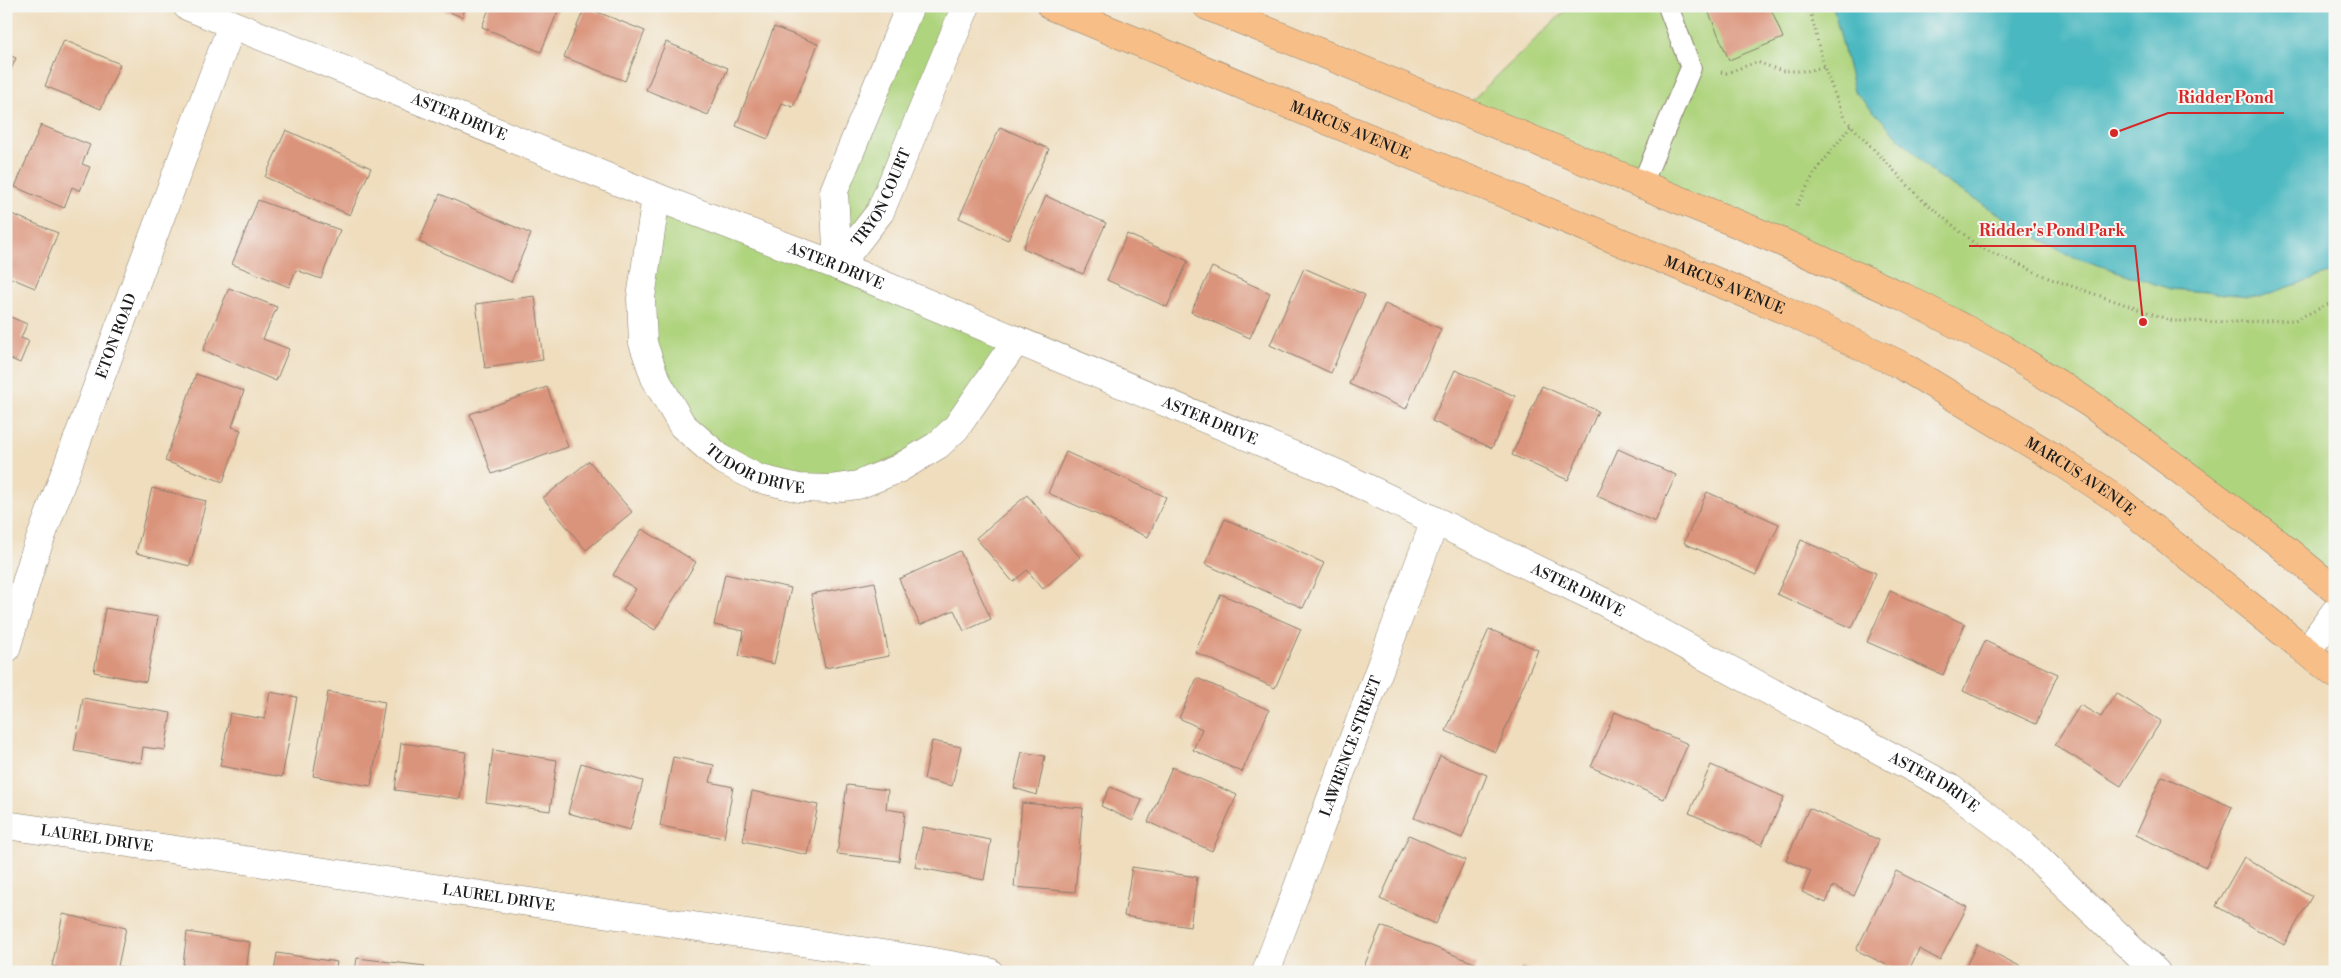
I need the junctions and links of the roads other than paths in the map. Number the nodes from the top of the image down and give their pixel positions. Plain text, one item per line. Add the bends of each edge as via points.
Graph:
1 (187, 6) edge
2 (910, 6) edge
3 (966, 6) edge
4 (1052, 6) edge
5 (1207, 6) edge
6 (1670, 9) dead end
7 (232, 24) junction
8 (1642, 184) junction
9 (656, 196) junction
10 (838, 266) junction
11 (1016, 340) junction
12 (1435, 521) junction
13 (2335, 590) edge
14 (2335, 612) edge
15 (6, 649) edge
16 (2307, 651) junction
17 (2335, 674) edge
18 (6, 825) edge
19 (989, 972) edge
20 (1266, 972) edge
21 (2156, 972) edge

1 - 7 street, ASTER DRIVE
2 - 10 street, TRYON COURT via 834,191
3 - 10 street, TRYON COURT via 880,212
4 - 16 main road, MARCUS AVENUE via 1780,308 1901,365 2114,497
5 - 8 main road
6 - 8 lane via 1691,68
7 - 9 street, ASTER DRIVE
7 - 15 street, ETON ROAD via 34,556
8 - 13 main road via 1840,267 1902,296 2032,366 2092,404 2273,539
9 - 10 street, ASTER DRIVE
9 - 11 street, TUDOR DRIVE via 641,298 644,344 655,378 682,425 721,459 757,478 799,488 829,489 858,485 898,469 938,445 956,428
10 - 11 street, ASTER DRIVE
11 - 12 street, ASTER DRIVE via 1338,474
12 - 20 street, LAWRENCE STREET
12 - 21 street, ASTER DRIVE via 1604,602 1950,788 2020,841
14 - 16 street
16 - 17 main road, MARCUS AVENUE
18 - 19 street, LAUREL DRIVE

